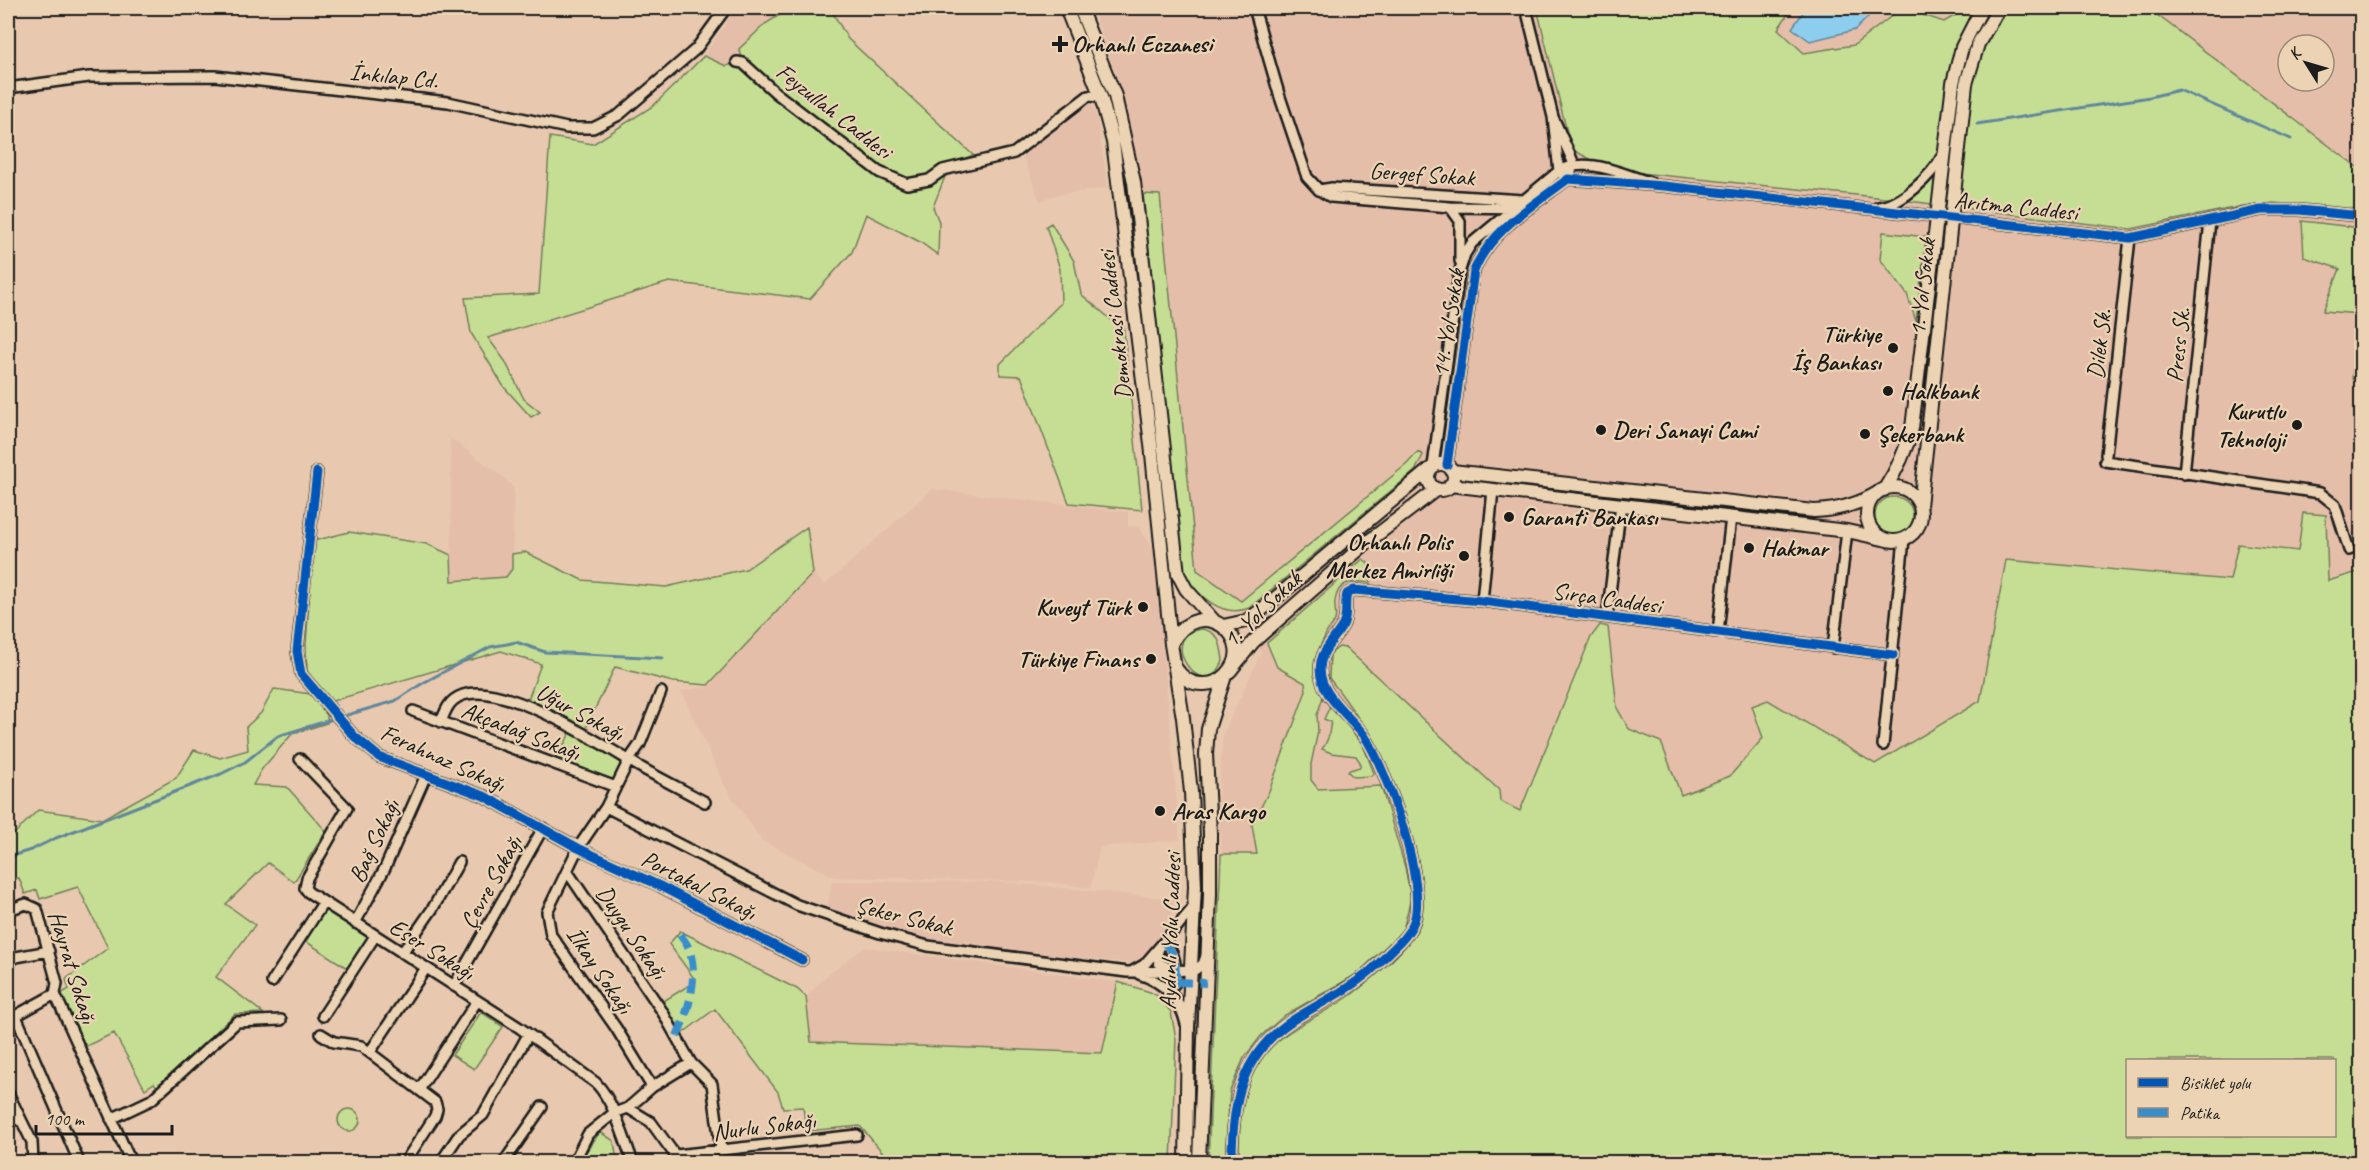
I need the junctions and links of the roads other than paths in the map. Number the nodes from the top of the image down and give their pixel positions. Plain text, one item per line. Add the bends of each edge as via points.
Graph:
1 (726, 8) edge
2 (1066, 8) edge
3 (1080, 8) edge
4 (1254, 8) edge
5 (1526, 8) edge
6 (1982, 8) edge
7 (1999, 8) edge
8 (737, 62) dead end
9 (8, 88) edge
10 (1101, 97) junction
11 (1553, 117) junction
12 (1946, 151) junction
13 (1574, 164) junction
14 (1559, 171) junction
15 (1568, 179) junction
16 (1664, 186) junction
17 (1319, 190) junction
18 (1523, 200) junction
19 (1450, 207) junction
20 (1529, 208) junction
21 (1860, 208) junction
22 (1512, 209) junction
23 (2361, 216) edge
24 (1936, 217) junction
25 (1950, 218) junction
26 (2210, 221) junction
27 (2130, 238) junction
28 (1459, 273) junction
29 (1432, 468) junction
30 (1450, 468) junction
31 (317, 472) dead end
32 (2184, 474) junction
33 (1450, 485) junction
34 (1437, 489) junction
35 (1493, 490) junction
36 (1881, 491) junction
37 (1621, 504) junction
38 (1920, 506) junction
39 (1731, 517) junction
40 (1356, 531) junction
41 (1847, 531) junction
42 (1883, 539) junction
43 (1904, 539) junction
44 (1365, 543) junction
45 (2349, 550) dead end
46 (1482, 601) junction
47 (1607, 617) junction
48 (1219, 623) junction
49 (1718, 633) junction
50 (1171, 644) junction
51 (1833, 648) junction
52 (1893, 655) junction
53 (1174, 666) junction
54 (1228, 673) junction
55 (661, 692) dead end
56 (413, 711) dead end
57 (441, 722) junction
58 (1883, 745) dead end
59 (300, 759) dead end
60 (629, 760) junction
61 (426, 775) junction
62 (616, 788) junction
63 (705, 802) dead end
64 (606, 807) junction
65 (543, 828) junction
66 (578, 848) junction
67 (459, 862) dead end
68 (567, 871) junction
69 (324, 903) junction
70 (1194, 907) junction
71 (8, 910) edge
72 (355, 923) junction
73 (375, 936) junction
74 (1162, 946) junction
75 (49, 951) junction
76 (402, 952) junction
77 (1207, 953) junction
78 (802, 960) dead end
79 (8, 962) edge
80 (426, 968) junction
81 (1176, 971) junction
82 (1127, 972) junction
83 (1191, 976) junction
84 (272, 982) dead end
85 (1176, 982) junction
86 (1206, 982) junction
87 (454, 986) junction
88 (1168, 990) junction
89 (55, 994) junction
90 (477, 1000) junction
91 (323, 1016) dead end
92 (12, 1018) edge
93 (281, 1020) dead end
94 (321, 1034) dead end
95 (528, 1035) junction
96 (1188, 1035) junction
97 (370, 1052) junction
98 (691, 1063) junction
99 (652, 1087) junction
100 (419, 1090) junction
101 (8, 1093) edge
102 (542, 1107) dead end
103 (628, 1108) junction
104 (614, 1113) junction
105 (8, 1114) edge
106 (111, 1119) junction
107 (22, 1122) junction
108 (857, 1135) dead end
109 (721, 1150) junction
110 (678, 1159) edge
111 (33, 1162) edge
112 (79, 1162) edge
113 (131, 1162) edge
114 (405, 1162) edge
115 (441, 1162) edge
116 (504, 1162) edge
117 (574, 1162) edge
118 (633, 1162) edge
119 (1186, 1162) edge
120 (1199, 1162) edge
121 (1232, 1162) edge

1 - 9 street, İnkılap Cd. via 696,49 619,115 593,128 567,128 448,102 215,76 89,77
2 - 10 main road, Demokrasi Caddesi
3 - 48 main road, Demokrasi Caddesi via 1115,96 1134,182 1178,574 1191,596
4 - 17 street via 1306,177
5 - 11 street
6 - 12 main road, 1. Yol Sokak via 1957,64
7 - 25 main road, 1. Yol Sokak via 1978,44 1966,84
8 - 10 street, Feyzullah Caddesi via 879,172 907,184 928,180 944,170 1014,153 1088,96
10 - 50 main road, Demokrasi Caddesi via 1113,142 1121,202
11 - 13 street
11 - 14 street
12 - 21 street via 1906,196 1884,206
12 - 24 main road, 1. Yol Sokak
13 - 14 street, 14. Yol Sokak
13 - 15 street
13 - 16 street via 1594,165
14 - 15 street
14 - 18 street, 14. Yol Sokak
15 - 16 street
15 - 20 street, 14. Yol Sokak
16 - 21 street, Arıtma Caddesi
17 - 18 street, Gergef Sokak
17 - 19 street, Gergef Sokak via 1331,197
18 - 20 street
18 - 22 street, 14. Yol Sokak
19 - 22 street, Gergef Sokak
19 - 28 street, Gergef Sokak via 1461,228
20 - 22 street, Gergef Sokak
20 - 30 street, 14. Yol Sokak via 1484,249 1474,271
21 - 24 street, Arıtma Caddesi
22 - 28 street, 14. Yol Sokak via 1473,243
23 - 26 street, Arıtma Caddesi via 2261,210
24 - 25 street, Arıtma Caddesi
24 - 36 main road, 1. Yol Sokak via 1912,428 1900,463
25 - 27 street, Arıtma Caddesi
25 - 38 main road, 1. Yol Sokak
26 - 27 street, Arıtma Caddesi
26 - 32 street, Press Sk.
27 - 32 street, Dilek Sk. via 2105,458
28 - 29 street, 14. Yol Sokak
29 - 30 main road via 1440,464
29 - 34 main road via 1429,481
29 - 40 main road, 1. Yol Sokak
30 - 33 main road via 1454,478
30 - 36 main road via 1814,512 1850,507
31 - 61 street, Ferahnaz Sokağı via 297,651 301,674 354,736 379,757
32 - 45 street via 2320,493 2335,505
33 - 34 main road, 1. Yol Sokak
33 - 35 main road, 1. Yol Sokak
34 - 44 main road, 1. Yol Sokak
35 - 37 main road, 1. Yol Sokak
35 - 46 street
36 - 38 main road via 1901,488 1910,492
36 - 42 main road, 1. Yol Sokak via 1870,503 1868,520
37 - 39 main road, 1. Yol Sokak
37 - 47 street
38 - 43 main road, 1. Yol Sokak via 1920,522
39 - 41 main road, 1. Yol Sokak
39 - 49 street
40 - 44 main road
40 - 48 main road, 1. Yol Sokak via 1246,621
41 - 42 main road, 1. Yol Sokak
41 - 51 street
42 - 43 main road, 1. Yol Sokak
43 - 52 street
44 - 54 main road, 1. Yol Sokak via 1253,642
46 - 47 street, Sırça Caddesi
46 - 121 street, Sırça Caddesi via 1354,590 1347,594 1344,624 1324,651 1321,678 1373,750 1389,785 1407,848 1417,909 1408,933 1359,982 1293,1020 1256,1056 1237,1095
47 - 49 street, Sırça Caddesi
48 - 50 main road via 1192,621 1182,627
48 - 54 main road via 1235,642 1234,662
49 - 51 street, Sırça Caddesi
50 - 53 main road
51 - 52 street, Sırça Caddesi
52 - 58 street
53 - 54 main road via 1180,675 1200,685 1211,684
53 - 70 main road, Aydınlı Yolu Caddesi via 1191,792
54 - 77 main road, Aydınlı Yolu Caddesi via 1208,729 1206,754 1210,833
55 - 60 street, Duygu Sokağı via 640,744
56 - 57 street, Akçadağ Sokağı
57 - 60 street, Uğur Sokağı via 449,703 464,695 482,693 555,717
57 - 62 street, Akçadağ Sokağı
59 - 69 street, Eser Sokağı via 347,808 307,878 305,888
60 - 62 street, Duygu Sokağı
60 - 63 street, Uğur Sokağı
61 - 65 street, Ferahnaz Sokağı via 484,796
61 - 72 street, Bağ Sokağı via 385,868
62 - 64 street, Duygu Sokağı
64 - 66 street, Duygu Sokağı
64 - 82 street, Şeker Sokak via 797,904 880,933 928,946
65 - 66 street, Ferahnaz Sokağı
65 - 87 street, Çevre Sokağı
66 - 68 street, Duygu Sokağı
66 - 78 street, Portakal Sokağı
67 - 76 street
68 - 98 street, Duygu Sokağı via 662,1011
68 - 99 street, İlkay Sokağı via 547,912 551,935
69 - 72 street, Eser Sokağı
69 - 84 street
70 - 74 street
70 - 83 main road, Aydınlı Yolu Caddesi
71 - 75 street, Hayrat Sokağı via 26,904 37,909
72 - 73 street, Eser Sokağı
73 - 76 street, Eser Sokağı
73 - 91 street
74 - 81 street via 1168,947
74 - 81 street via 1157,954 1159,963
74 - 82 street via 1139,969
75 - 79 street
75 - 89 street, Hayrat Sokağı via 57,983
76 - 80 street, Eser Sokağı
77 - 83 street
77 - 86 main road, Aydınlı Yolu Caddesi
80 - 87 street, Eser Sokağı
80 - 97 street
81 - 82 street, Şeker Sokak
81 - 83 street, Şeker Sokak
81 - 85 street
82 - 88 street via 1147,977
83 - 85 street
83 - 86 street
83 - 96 main road, Aydınlı Yolu Caddesi
85 - 88 street
86 - 120 main road, Aydınlı Yolu Caddesi
87 - 90 street, Eser Sokağı
88 - 96 street via 1178,1002
89 - 92 street
89 - 106 street, Hayrat Sokağı
90 - 95 street, Eser Sokağı
90 - 100 street
92 - 112 street
93 - 106 street via 237,1022 151,1100
94 - 97 street via 334,1042 361,1046
95 - 104 street, Eser Sokağı via 596,1083
95 - 115 street via 483,1115 459,1136
96 - 119 main road, Aydınlı Yolu Caddesi
97 - 100 street
98 - 99 street
98 - 109 street, Duygu Sokağı via 712,1084
99 - 103 street
100 - 114 street via 435,1102 437,1109
101 - 107 street
102 - 116 street
103 - 104 street
103 - 110 street via 651,1122
104 - 117 street via 588,1134
104 - 118 street, Eser Sokağı
105 - 107 street
106 - 113 street, Hayrat Sokağı
107 - 111 street via 32,1142
108 - 109 street, Nurlu Sokağı
109 - 110 street, Nurlu Sokağı

